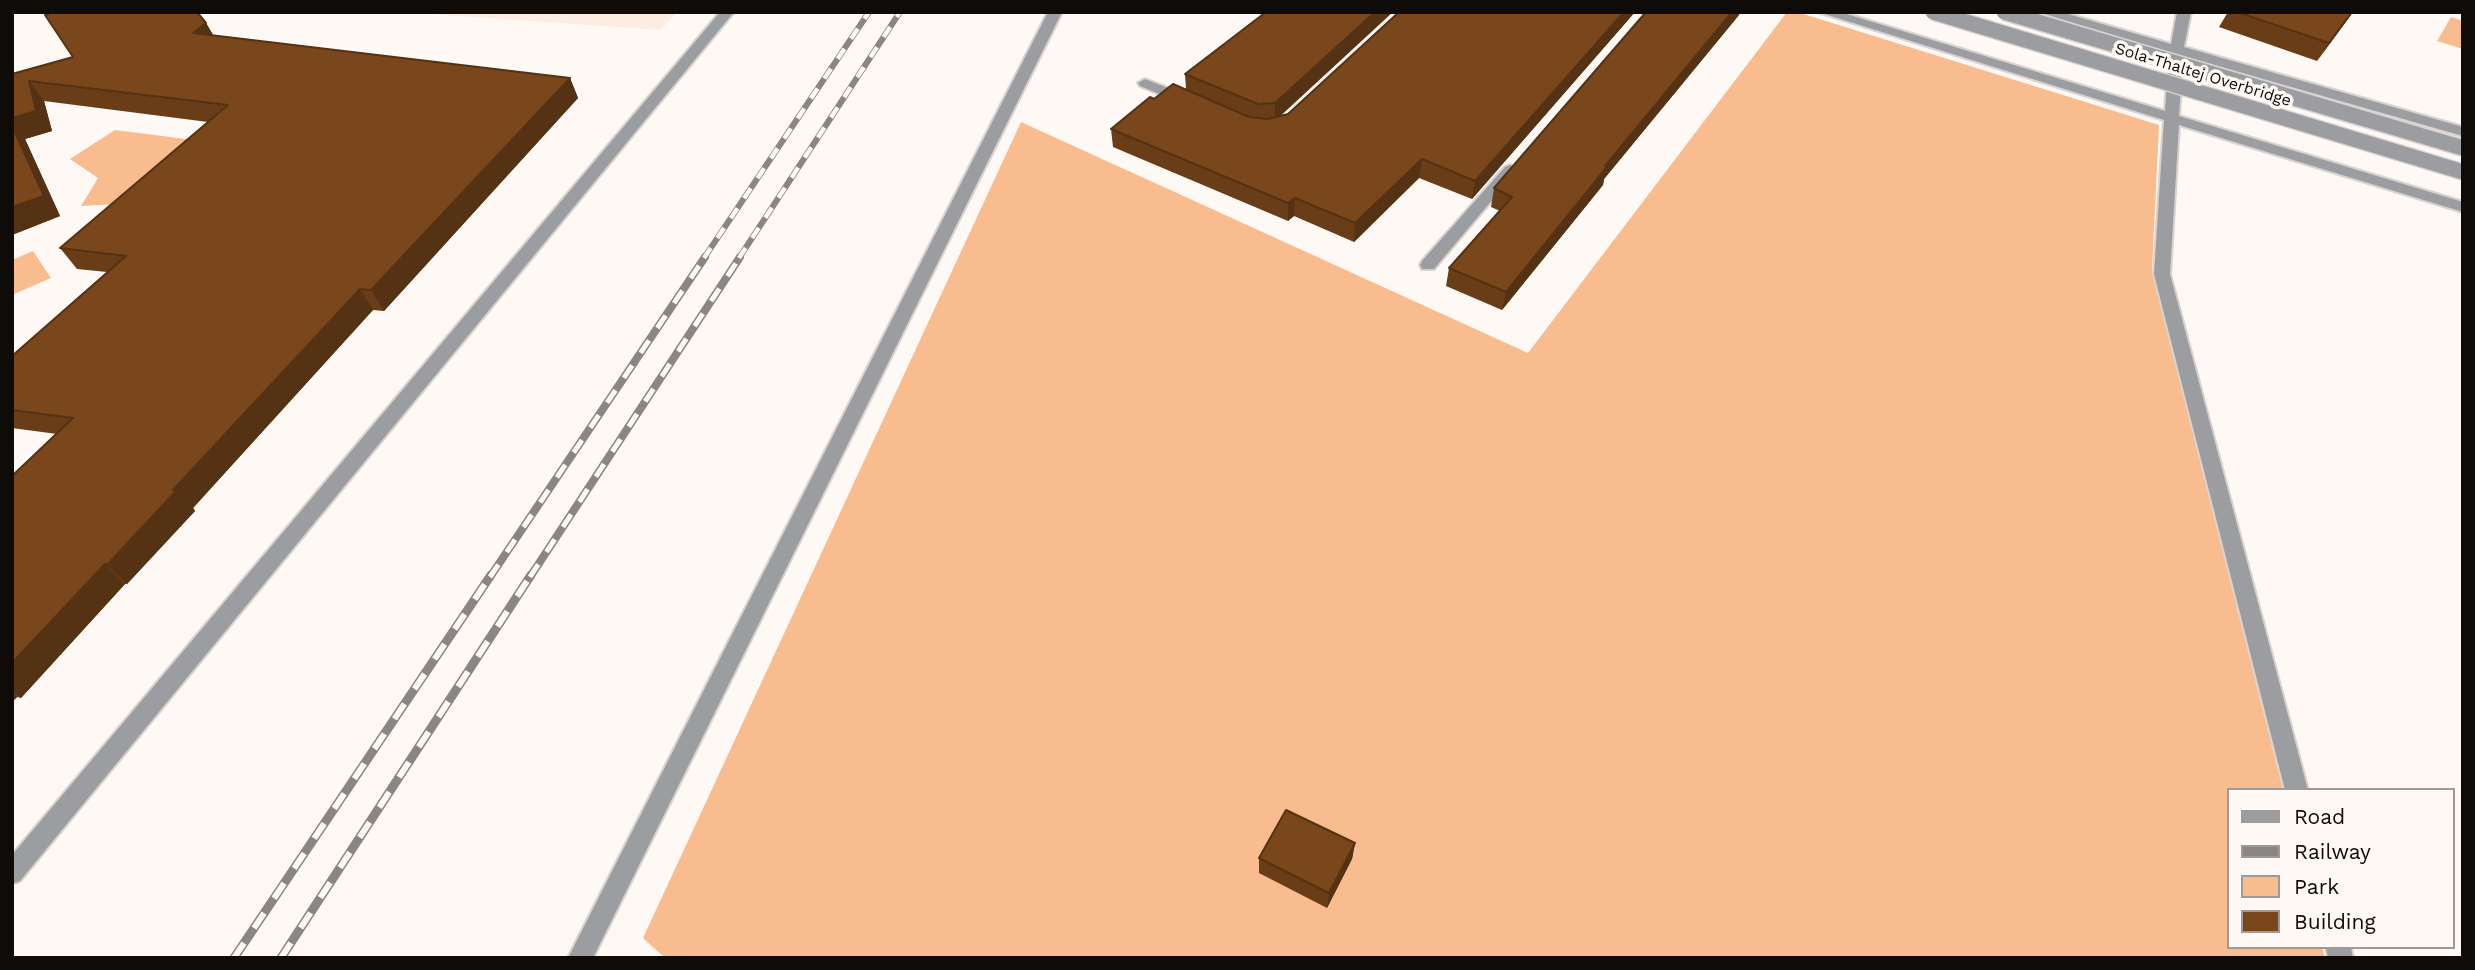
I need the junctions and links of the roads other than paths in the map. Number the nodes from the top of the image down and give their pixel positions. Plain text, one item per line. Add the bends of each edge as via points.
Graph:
1 (727, 12) edge
2 (1055, 12) edge
3 (1825, 12) edge
4 (1933, 12) edge
5 (2004, 12) edge
6 (2045, 12) edge
7 (2184, 12) edge
8 (2176, 51) junction
9 (1145, 83) dead end
10 (1206, 109) edge
11 (2172, 119) junction
12 (2463, 132) edge
13 (2463, 148) edge
14 (1519, 160) edge
15 (2463, 172) edge
16 (2463, 207) edge
17 (1428, 265) dead end
18 (2296, 788) edge
19 (12, 873) edge
20 (580, 958) edge

1 - 19 street
2 - 20 street
3 - 11 street
4 - 15 street, Sola-Thaltej Overbridge, bridge
5 - 13 street, Sola-Thaltej Overbridge, bridge
6 - 8 street
7 - 8 street
8 - 11 street
8 - 12 street
9 - 10 street
11 - 16 street
11 - 18 street via 2162,274
14 - 17 street

